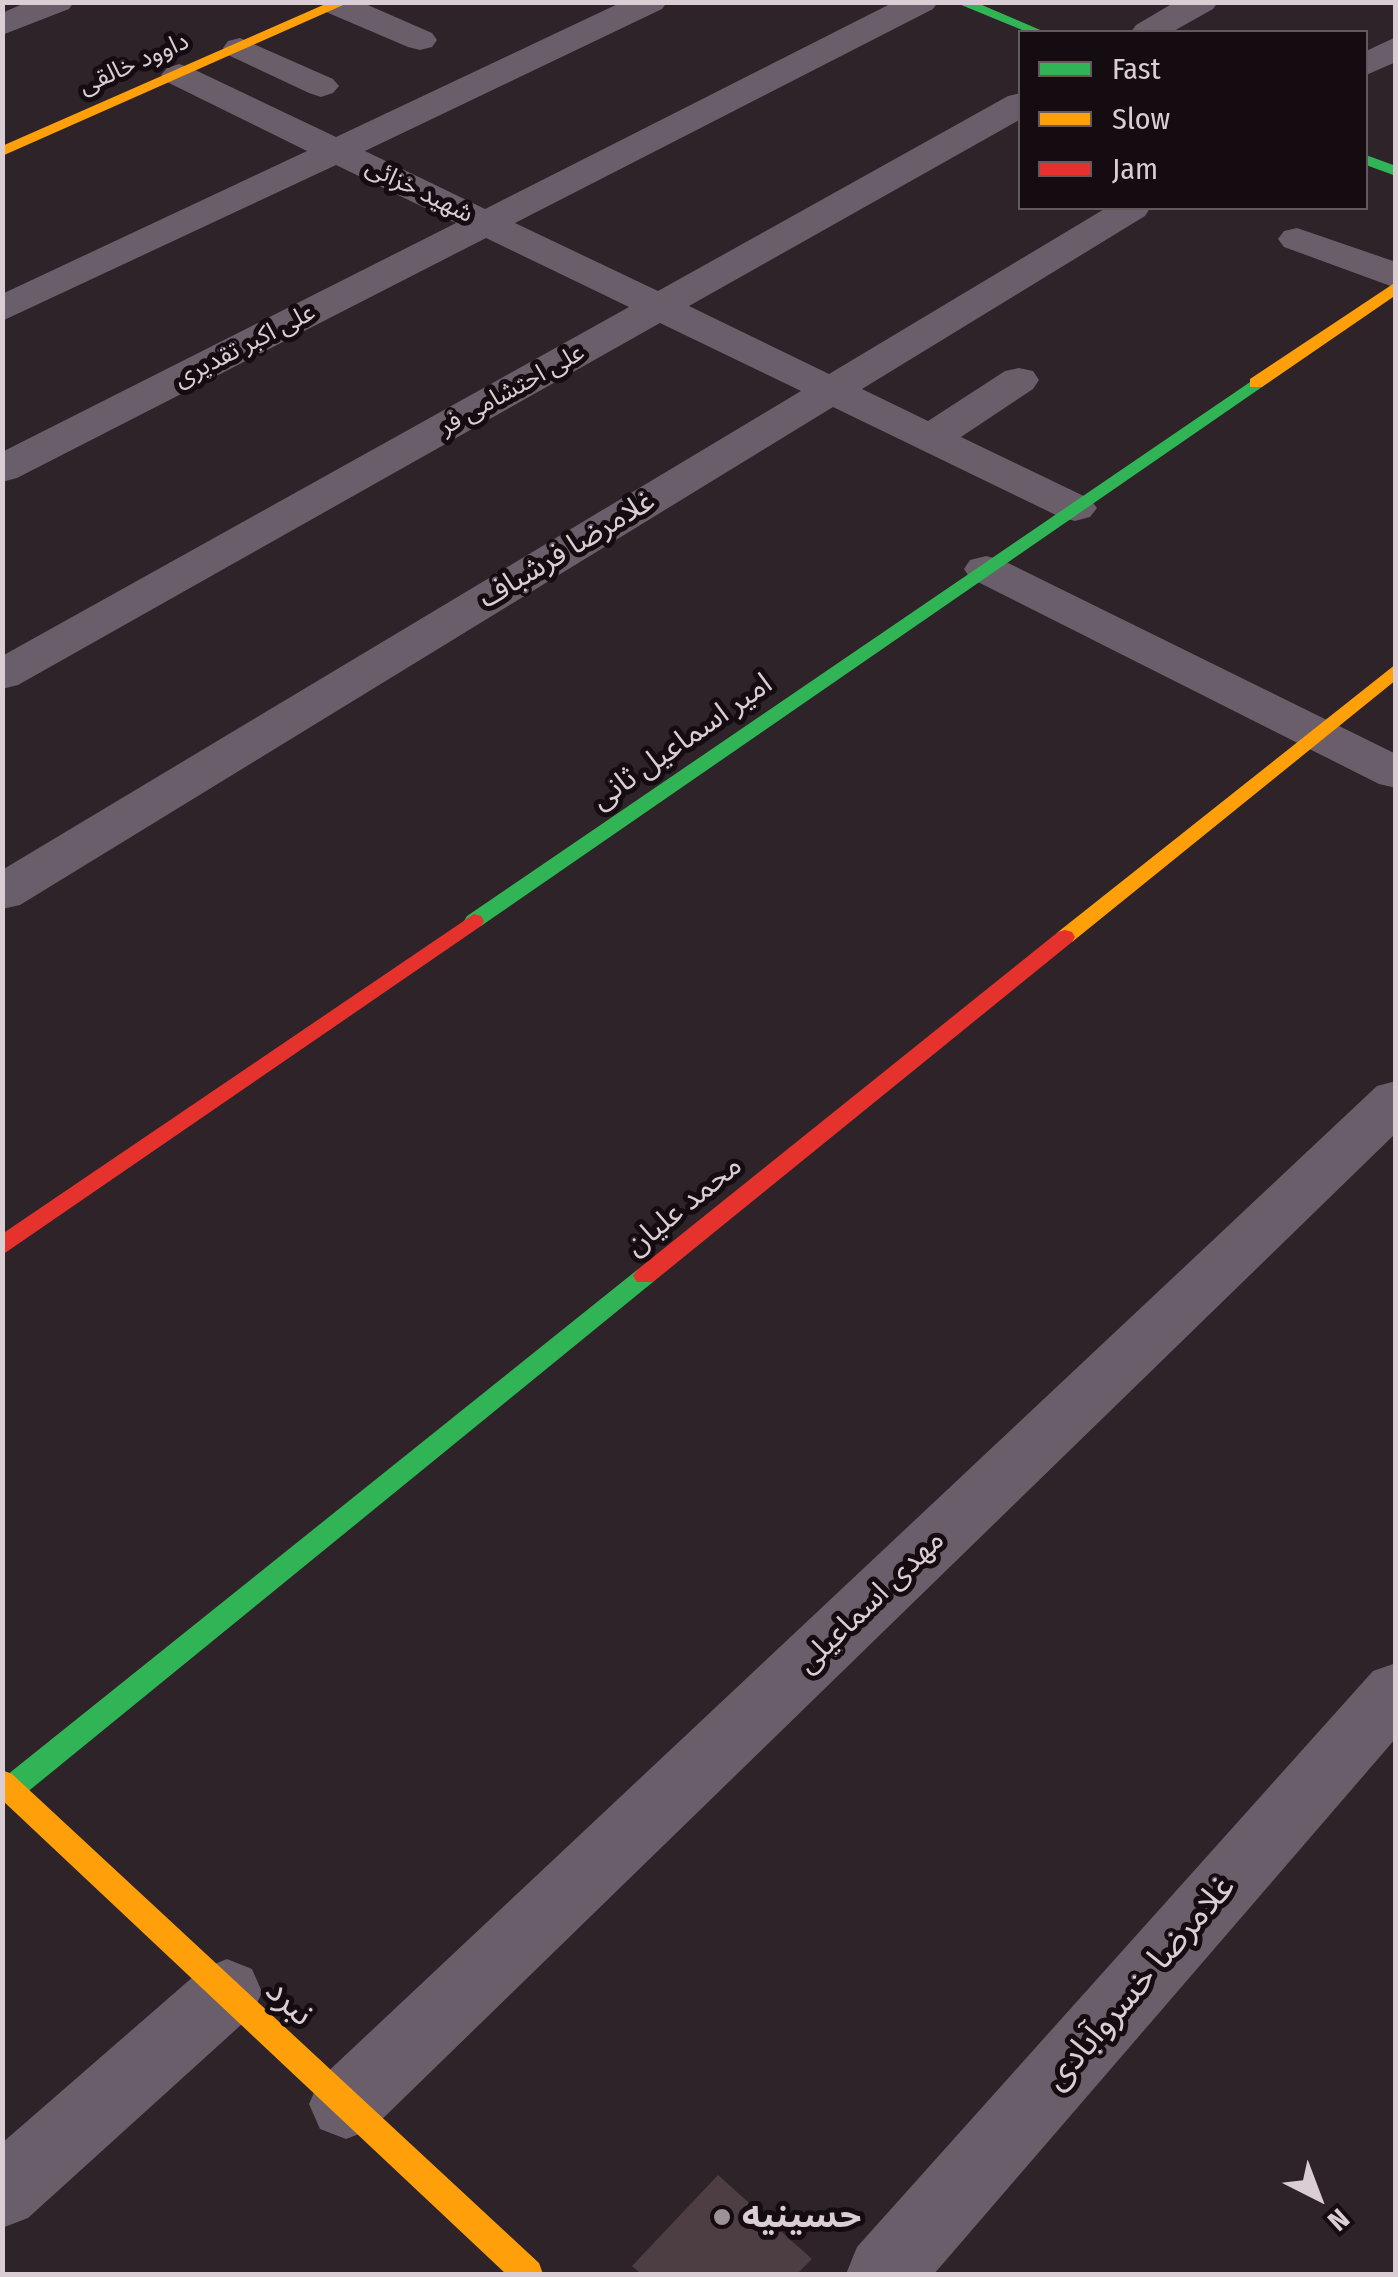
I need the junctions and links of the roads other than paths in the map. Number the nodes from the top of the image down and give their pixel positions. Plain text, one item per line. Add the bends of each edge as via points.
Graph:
1 (57, 2) edge
2 (650, 2) edge
3 (921, 2) edge
4 (962, 2) edge
5 (1201, 2) edge
6 (341, 4) edge
7 (2, 25) edge
8 (1033, 30) edge
9 (1152, 30) edge
10 (420, 40) dead end
11 (1396, 47) edge
12 (240, 48) junction
13 (1368, 64) edge
14 (178, 75) junction
15 (321, 86) dead end
16 (1018, 105) edge
17 (336, 151) junction
18 (2, 152) edge
19 (1368, 161) edge
20 (1396, 172) edge
21 (1129, 210) edge
22 (486, 223) junction
23 (1296, 239) dead end
24 (1396, 276) edge
25 (1396, 287) edge
26 (659, 307) junction
27 (2, 309) edge
28 (1019, 380) dead end
29 (832, 390) junction
30 (930, 438) junction
31 (2, 469) edge
32 (1075, 508) junction
33 (986, 569) junction
34 (1396, 670) edge
35 (2, 676) edge
36 (1317, 734) junction
37 (1396, 772) edge
38 (2, 894) edge
39 (1396, 1100) edge
40 (2, 1246) edge
41 (1396, 1692) edge
42 (6, 1785) edge
43 (227, 1992) junction
44 (346, 2104) junction
45 (2, 2192) edge
46 (508, 2255) junction
47 (488, 2274) edge
48 (528, 2274) edge
49 (884, 2274) edge

1 - 7 street
2 - 17 street
3 - 22 street, علی اکبر تقدیری
4 - 8 street
5 - 9 street
6 - 10 street
6 - 12 street, داوود خالقی
11 - 13 street
12 - 14 street, داوود خالقی
12 - 15 street
14 - 17 street, شهید خزائی
14 - 18 street, داوود خالقی
16 - 26 street, علی احتشامی فر
17 - 22 street, شهید خزائی
17 - 27 street
19 - 20 street
21 - 29 street, غلامرضا فرشباف
22 - 26 street, شهید خزائی
22 - 31 street, علی اکبر تقدیری
23 - 24 street
25 - 32 street, امیر اسماعیل ثانی
26 - 29 street, شهید خزائی
26 - 35 street, علی احتشامی فر
28 - 30 street
29 - 30 street, شهید خزائی
29 - 38 street, غلامرضا فرشباف
30 - 32 street, شهید خزائی
32 - 33 street, امیر اسماعیل ثانی
33 - 36 street
33 - 40 street, امیر اسماعیل ثانی
34 - 36 street, محمد علیان
36 - 37 street
36 - 42 street, محمد علیان
39 - 44 street, مهدی اسماعیلی
41 - 49 street, غلامرضا خسروآبادی
42 - 43 street, نبرد
43 - 44 street, نبرد
43 - 45 street
44 - 46 street, نبرد
46 - 47 street
46 - 48 street, نبرد

